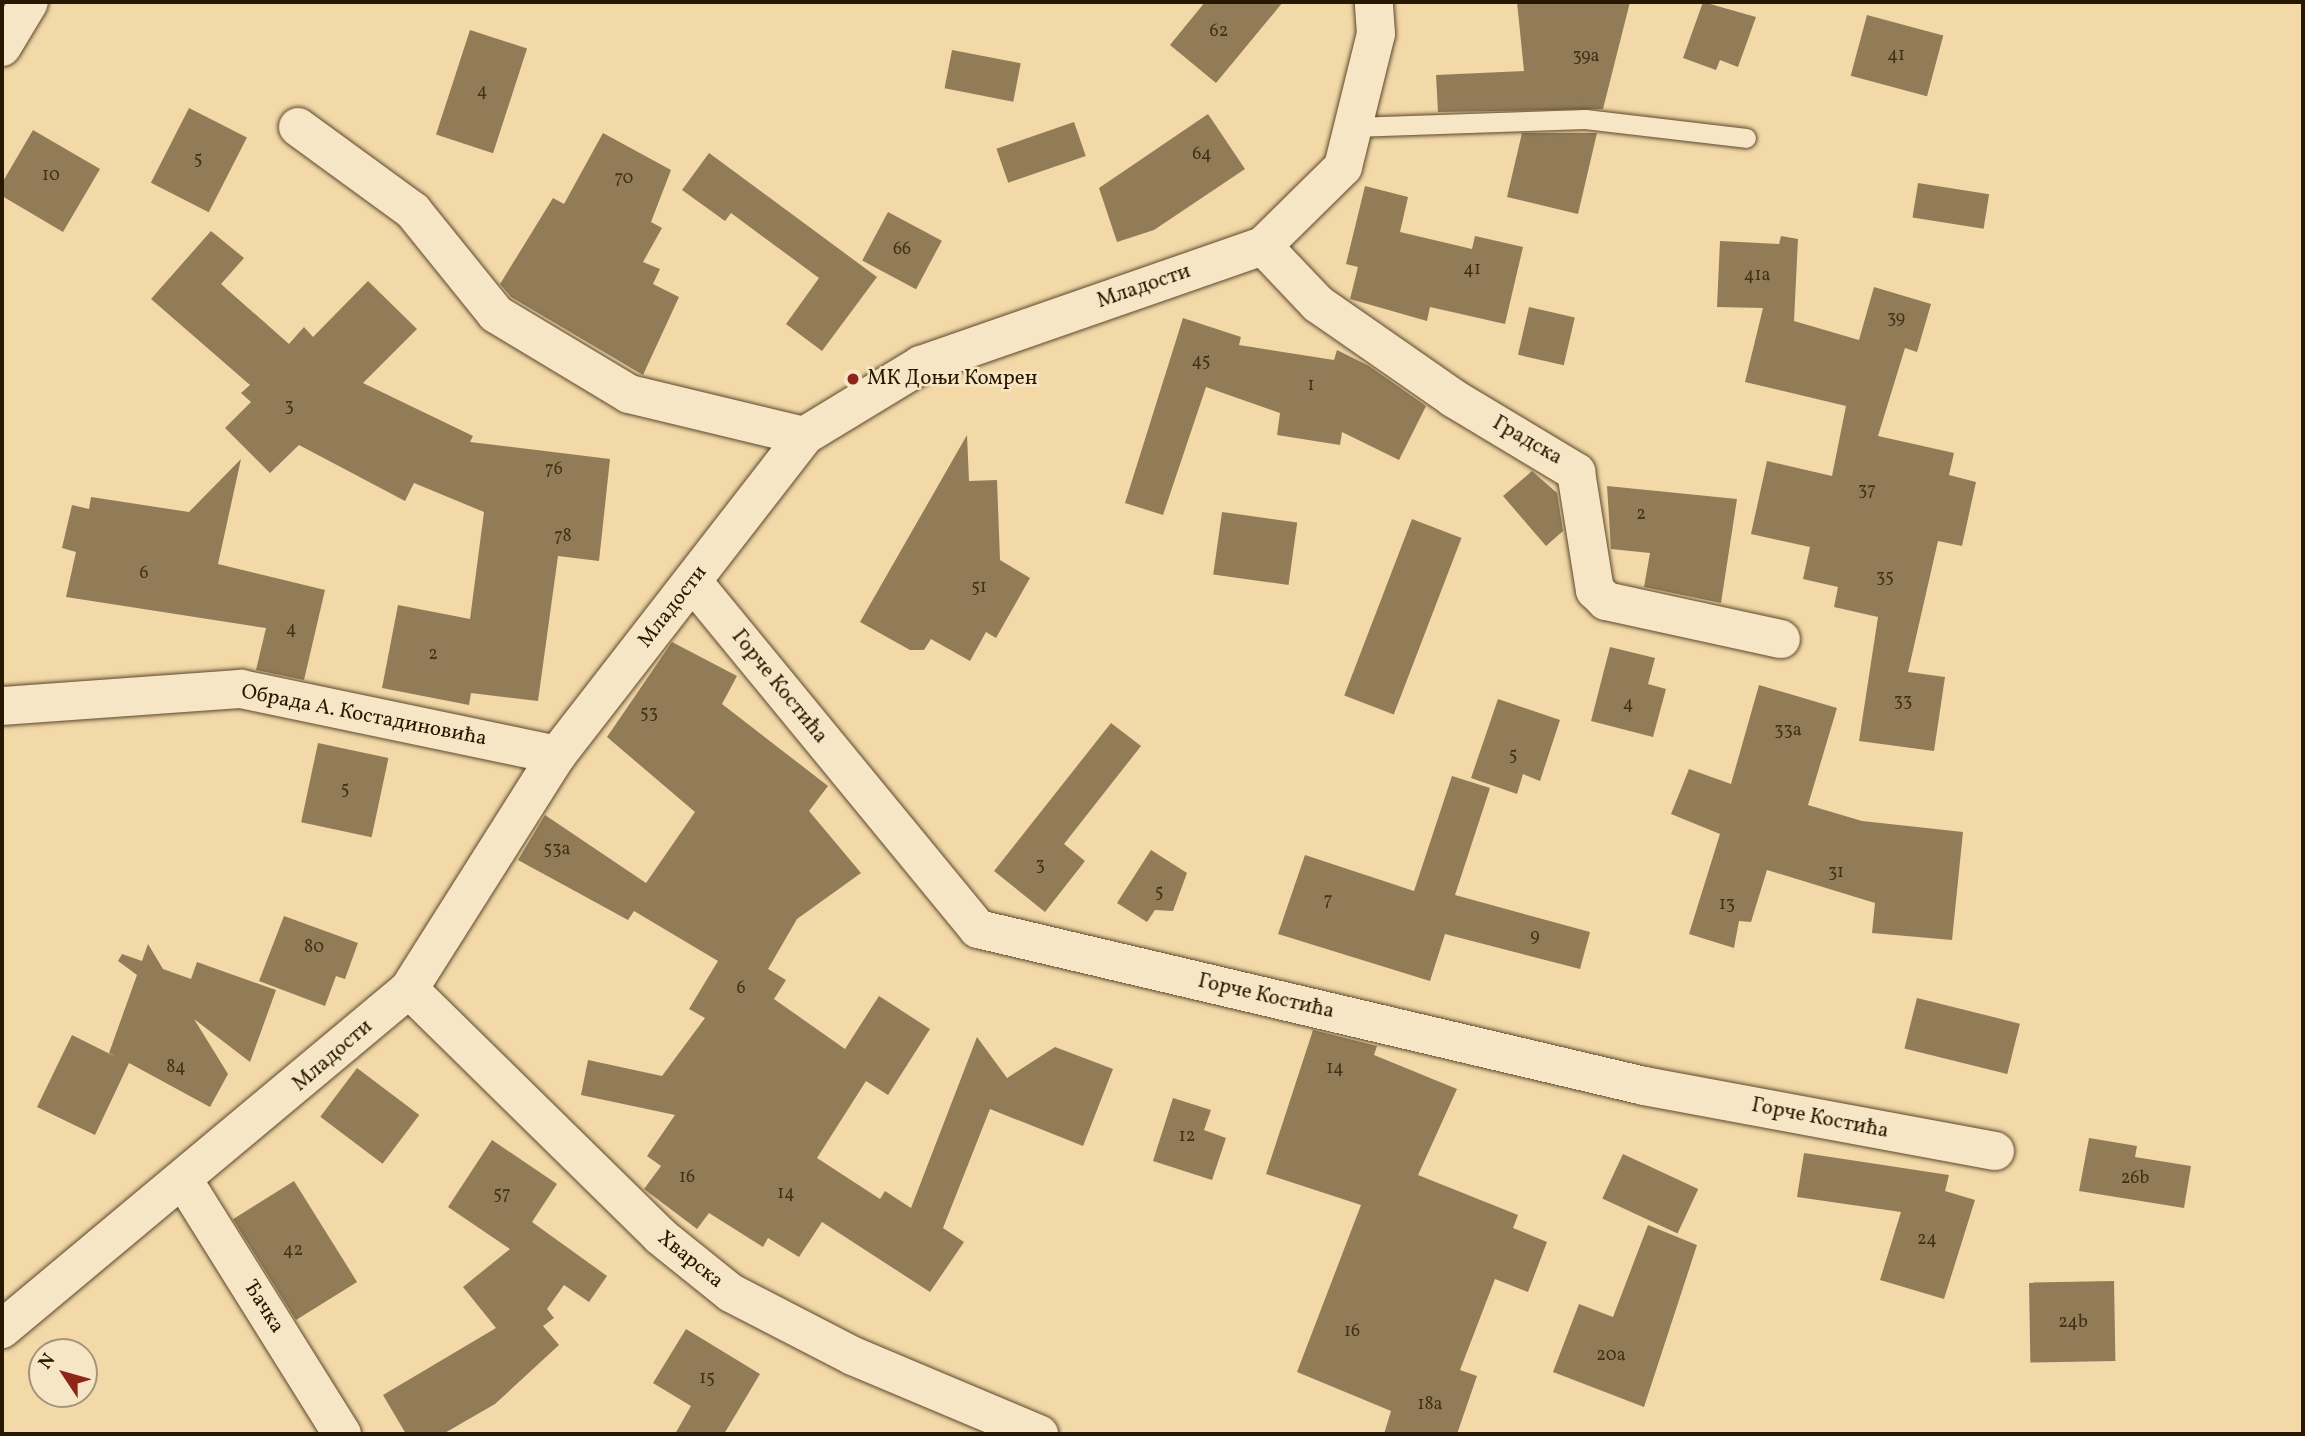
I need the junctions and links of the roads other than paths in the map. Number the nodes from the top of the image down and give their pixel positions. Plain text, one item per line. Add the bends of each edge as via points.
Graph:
1 (29, 2) edge
2 (1374, 2) edge
3 (2, 47) edge
4 (298, 127) dead end
5 (1353, 127) junction
6 (1745, 138) dead end
7 (1263, 246) junction
8 (804, 436) junction
9 (693, 582) junction
10 (1781, 639) dead end
11 (2, 706) edge
12 (557, 755) junction
13 (409, 989) junction
14 (1995, 1151) dead end
15 (184, 1181) junction
16 (2, 1329) edge
17 (342, 1434) edge
18 (1039, 1434) edge

1 - 3 street
2 - 5 street, Младости via 1376,34
4 - 8 street via 413,211 496,314 629,394
5 - 6 lane via 1585,119
5 - 7 street, Младости via 1343,167
7 - 8 street, Младости via 920,365
7 - 10 street, Градска via 1318,304 1453,398 1576,472 1595,590 1606,600
8 - 9 street, Младости
9 - 12 street, Младости
9 - 14 street, Горче Костића via 978,929 1644,1086
11 - 12 street, Обрада А. Костадиновића via 242,689
12 - 13 street, Младости
13 - 15 street, Младости
13 - 18 street, Хварска via 660,1236 731,1293 853,1356
15 - 16 street, Младости
15 - 17 street, Ђачка

